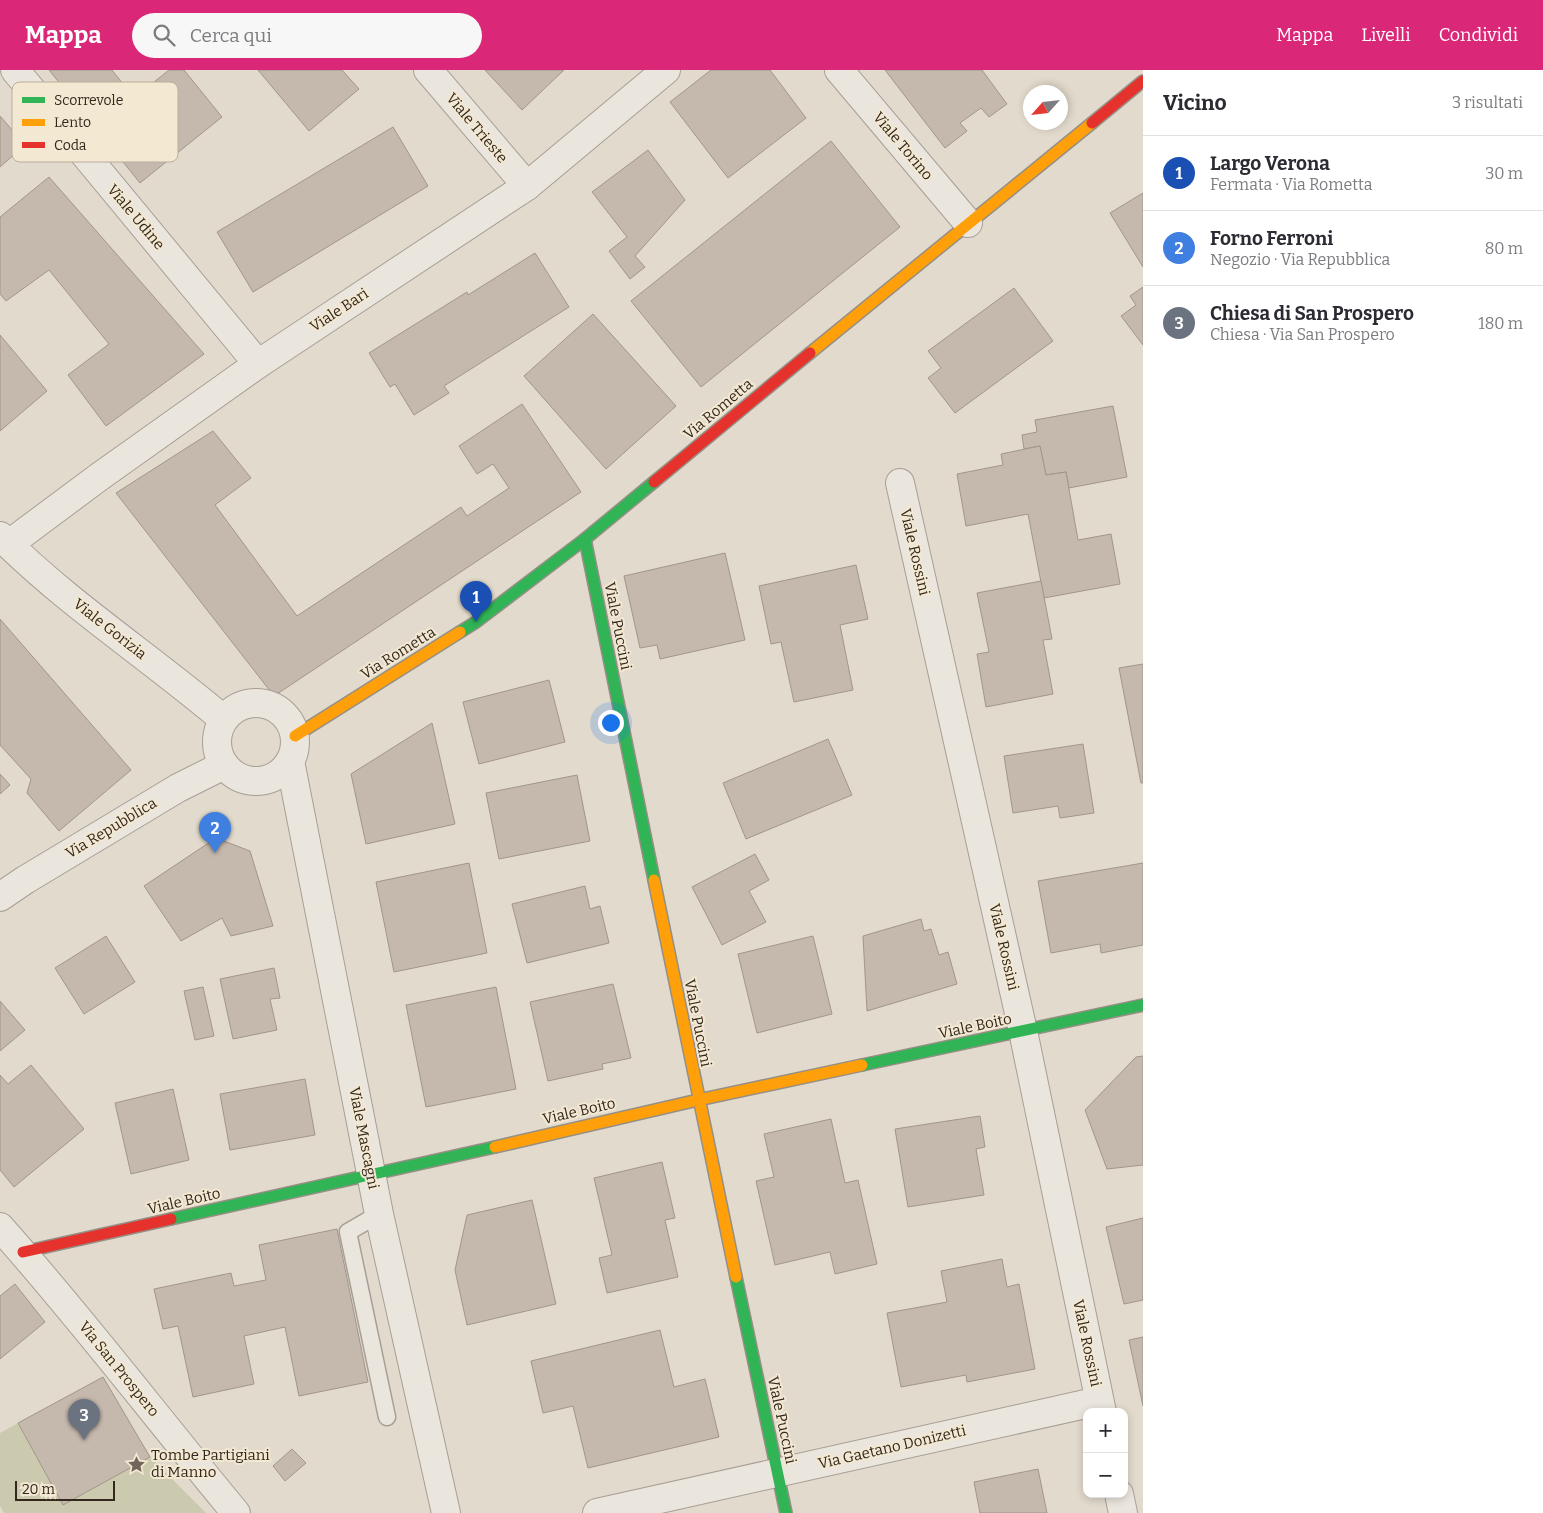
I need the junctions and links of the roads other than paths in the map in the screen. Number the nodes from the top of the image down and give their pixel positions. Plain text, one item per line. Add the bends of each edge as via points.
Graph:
1 (15, 70) edge
2 (428, 70) edge
3 (666, 70) edge
4 (839, 70) edge
5 (1143, 81) edge
6 (25, 82) edge
7 (91, 162) edge
8 (527, 186) junction
9 (968, 223) junction
10 (258, 364) junction
11 (900, 483) dead end
12 (584, 539) junction
13 (4, 540) edge
14 (223, 719) junction
15 (292, 748) junction
16 (224, 765) junction
17 (0, 897) edge
18 (1143, 1005) edge
19 (1023, 1031) junction
20 (698, 1100) junction
21 (372, 1175) junction
22 (379, 1214) junction
23 (0, 1227) edge
24 (23, 1252) junction
25 (1101, 1406) edge
26 (387, 1417) dead end
27 (778, 1473) junction
28 (1120, 1498) edge
29 (236, 1513) edge
30 (446, 1513) edge
31 (597, 1513) edge
32 (786, 1513) edge
33 (1123, 1513) edge

1 - 6 street, Viale Udine
2 - 8 street, Viale Trieste
3 - 8 street, Viale Bari
4 - 9 street, Viale Torino
5 - 9 street, Via Rometta
7 - 10 street, Viale Udine
8 - 10 street, Viale Bari
9 - 12 street, Via Rometta
10 - 13 street, Viale Bari via 86,487
11 - 19 street, Viale Rossini
12 - 15 street, Via Rometta via 476,622
12 - 20 street, Viale Puccini
13 - 14 street, Viale Gorizia via 48,580
14 - 15 street via 245,704 270,705 285,715 292,728
14 - 16 street via 217,746
15 - 16 street via 285,768 274,776 256,781 236,775
15 - 21 street, Viale Mascagni
16 - 17 street, Via Repubblica via 178,788
18 - 19 street, Viale Boito
19 - 20 street, Viale Boito
19 - 25 street, Viale Rossini
20 - 21 street, Viale Boito
20 - 27 street, Viale Puccini
21 - 22 street, Viale Mascagni
21 - 24 street, Viale Boito
22 - 26 lane via 348,1232
22 - 30 street, Viale Mascagni
23 - 24 street, Via San Prospero
24 - 29 street, Via San Prospero
25 - 27 street, Via Gaetano Donizetti
27 - 31 street, Via Gaetano Donizetti
27 - 32 street, Viale Puccini
28 - 33 street

